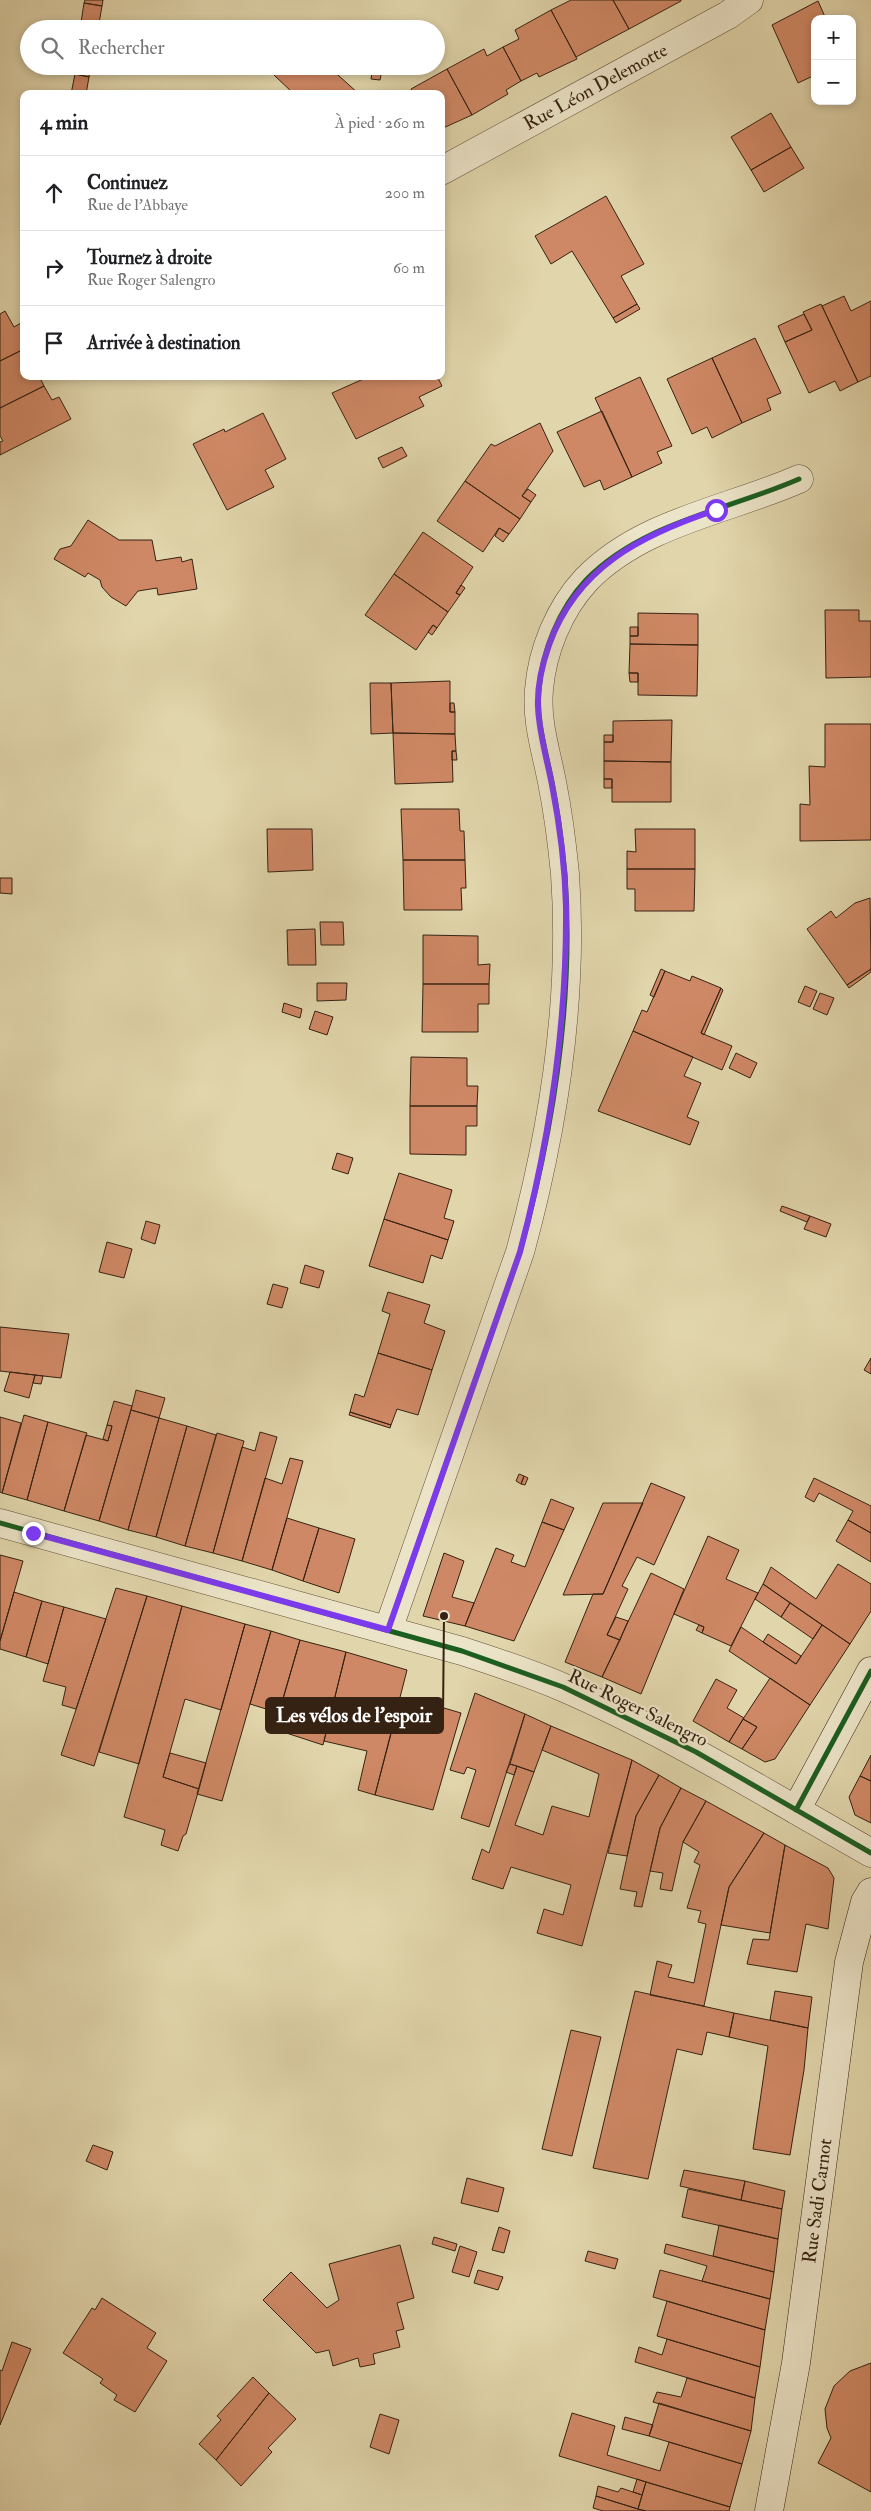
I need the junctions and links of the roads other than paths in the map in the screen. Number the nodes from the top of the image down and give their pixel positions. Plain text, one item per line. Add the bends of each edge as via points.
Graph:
1 (749, 0) edge
2 (445, 169) edge
3 (799, 479) dead end
4 (0, 1523) edge
5 (388, 1630) junction
6 (871, 1672) edge
7 (796, 1810) junction
8 (871, 1853) edge
9 (871, 1892) edge
10 (769, 2511) edge

1 - 2 street, Rue Léon Delemotte via 728,15
3 - 5 street via 666,528 600,568 574,596 556,626 548,648 542,666 538,706 558,816 566,908 562,1015 553,1099 520,1252
4 - 5 street, Rue Roger Salengro
5 - 7 street, Rue Roger Salengro via 462,1651 563,1687 696,1752
6 - 7 street
7 - 8 street, Rue Roger Salengro
9 - 10 street, Rue Sadi Carnot via 865,1902 849,1962 796,2363

